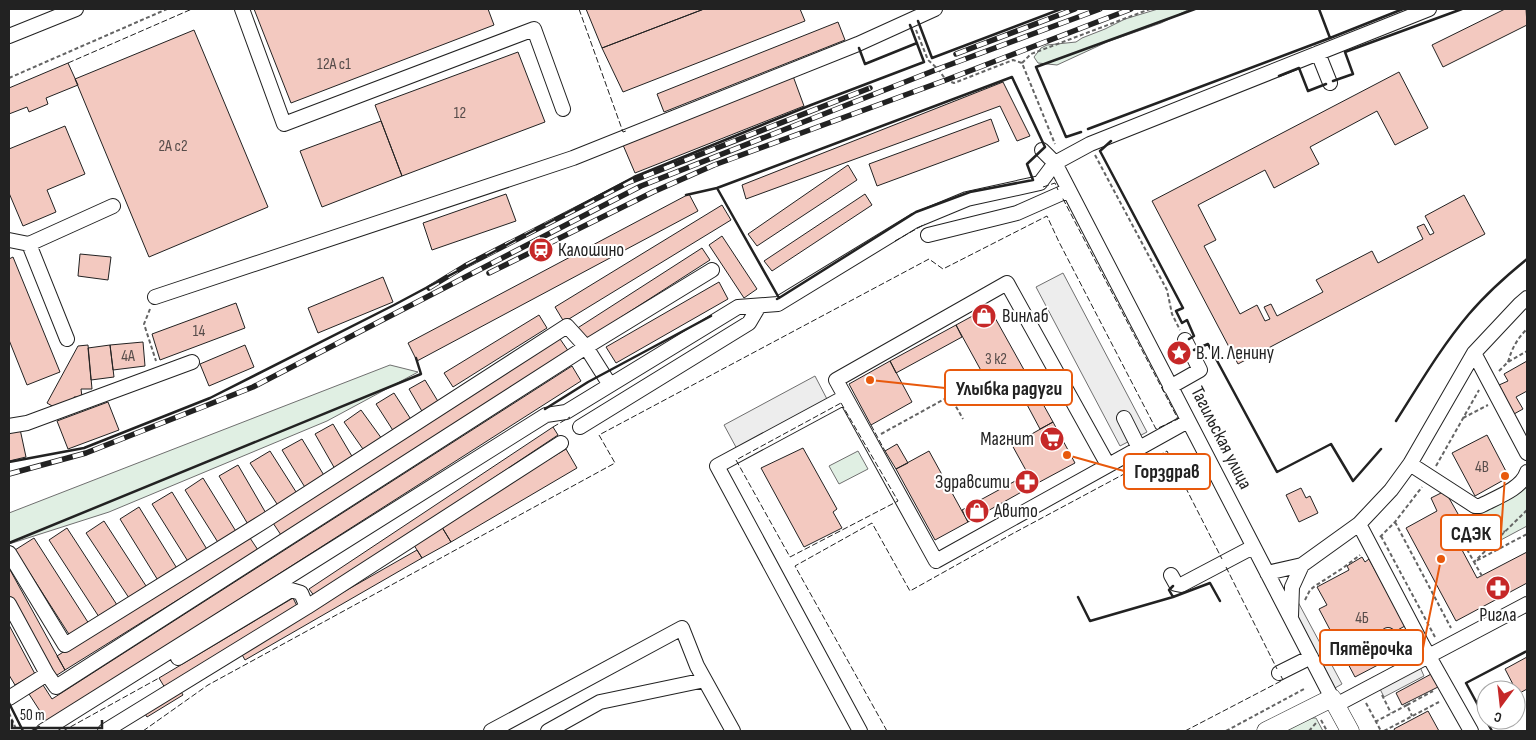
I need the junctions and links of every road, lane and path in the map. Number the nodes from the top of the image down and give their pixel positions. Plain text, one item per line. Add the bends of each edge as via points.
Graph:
1 (76, 9) edge
2 (166, 9) edge
3 (242, 9) edge
4 (935, 9) edge
5 (1150, 9) edge
6 (1429, 9) edge
7 (913, 20) junction
8 (9, 36) edge
9 (1318, 53) junction
10 (1022, 63) junction
11 (9, 78) edge
12 (1330, 82) dead end
13 (563, 110) dead end
14 (1084, 130) dead end
15 (1090, 144) junction
16 (1042, 150) dead end
17 (1055, 163) junction
18 (1068, 190) junction
19 (113, 206) dead end
20 (928, 235) dead end
21 (9, 240) edge
22 (29, 244) junction
23 (712, 270) dead end
24 (155, 297) joint
25 (1527, 298) edge
26 (758, 306) junction
27 (1527, 329) edge
28 (66, 339) dead end
29 (1185, 340) joint
30 (586, 347) junction
31 (1527, 351) edge
32 (1474, 353) junction
33 (192, 362) dead end
34 (160, 373) junction
35 (1488, 380) junction
36 (610, 385) junction
37 (1170, 386) junction
38 (845, 397) junction
39 (1499, 399) junction
40 (1124, 418) dead end
41 (1463, 418) junction
42 (963, 419) dead end
43 (1188, 421) junction
44 (9, 426) edge
45 (580, 427) dead end
46 (878, 436) dead end
47 (561, 442) dead end
48 (1139, 448) junction
49 (1527, 452) edge
50 (1410, 464) junction
51 (1108, 465) junction
52 (1527, 472) edge
53 (1434, 484) junction
54 (1475, 506) junction
55 (1527, 510) edge
56 (1481, 520) dead end
57 (1395, 522) junction
58 (1359, 524) junction
59 (1505, 532) junction
60 (1527, 534) edge
61 (1382, 536) junction
62 (1253, 547) junction
63 (1370, 547) junction
64 (9, 553) edge
65 (1474, 562) junction
66 (1302, 565) junction
67 (1267, 573) junction
68 (1171, 575) dead end
69 (1482, 576) dead end
70 (9, 604) edge
71 (1304, 604) dead end
72 (1527, 604) edge
73 (307, 607) junction
74 (1291, 620) junction
75 (1452, 631) dead end
76 (1388, 634) dead end
77 (1436, 639) dead end
78 (1428, 656) junction
79 (1311, 657) junction
80 (1406, 668) junction
81 (1279, 673) dead end
82 (47, 674) junction
83 (134, 675) junction
84 (705, 680) junction
85 (1376, 684) junction
86 (1443, 684) junction
87 (1304, 690) dead end
88 (1360, 692) junction
89 (9, 698) edge
90 (1334, 701) junction
91 (1407, 705) junction
92 (9, 713) edge
93 (1391, 713) junction
94 (1412, 716) junction
95 (1375, 722) junction
96 (17, 731) edge
97 (43, 731) edge
98 (105, 731) edge
99 (491, 731) edge
100 (548, 731) edge
101 (733, 731) edge
102 (860, 731) edge
103 (1226, 731) edge
104 (1266, 731) edge
105 (1309, 731) edge
106 (1327, 731) edge
107 (1350, 731) edge
108 (1382, 731) edge
109 (1470, 731) edge

1 - 8 street
2 - 11 path
3 - 13 street via 284,124 534,29
4 - 7 street
5 - 10 path via 1031,54
6 - 9 street
7 - 10 path via 928,60 946,80 954,83 1013,60
7 - 24 street via 573,158
9 - 12 street
9 - 15 street
10 - 17 path via 1057,148
14 - 15 street
15 - 17 street
15 - 29 path via 1166,290 1172,314
16 - 17 street, Тагильская улица
17 - 18 street, Тагильская улица
17 - 26 street via 1040,183 967,199 914,221 778,304
18 - 20 street via 1017,213
18 - 37 street, Тагильская улица
19 - 22 street
21 - 22 street
22 - 28 street
23 - 30 street
24 - 34 path via 144,324
25 - 32 street
26 - 36 street via 738,307
26 - 45 street via 749,323
27 - 31 path via 1518,338 1508,362
29 - 37 street via 1200,370
30 - 36 street
30 - 64 street via 567,326 65,645
30 - 82 street via 56,688
32 - 35 street
32 - 50 street
33 - 34 street
34 - 44 street via 27,423
35 - 39 street
35 - 41 path
36 - 83 street via 566,412 546,415
37 - 43 street, Тагильская улица
38 - 51 street via 936,561
38 - 51 street via 836,380 1007,284
38 - 102 street via 717,466
39 - 41 path
39 - 49 street
40 - 48 street
41 - 53 path
42 - 46 path via 950,396
43 - 48 street
43 - 62 street, Тагильская улица
47 - 73 street
48 - 51 street
50 - 53 street
50 - 58 street
52 - 54 street via 1519,485
53 - 54 street
53 - 57 path via 1414,499
54 - 65 path via 1463,516 1469,531 1464,542
55 - 59 path
56 - 59 path
57 - 61 path
57 - 75 path
58 - 63 street
58 - 66 street
59 - 65 path
60 - 65 path
61 - 63 path
61 - 77 path
62 - 67 street, Тагильская улица
62 - 68 street via 1181,586
63 - 71 path via 1310,590
63 - 78 street
65 - 69 path
66 - 67 street
66 - 74 street via 1292,587
67 - 74 street, Тагильская улица
70 - 82 street
72 - 78 street
73 - 83 street via 301,593 291,590 154,673
73 - 98 street
74 - 79 street, Тагильская улица
76 - 80 street
78 - 80 street
78 - 86 street
79 - 81 street
79 - 90 street, Тагильская улица
80 - 85 street
82 - 89 street
83 - 97 street
84 - 99 street via 682,628
84 - 100 street via 600,702
84 - 101 street
85 - 88 street
85 - 93 path
86 - 91 path
86 - 94 path
86 - 109 street
87 - 103 path
88 - 90 street
88 - 95 path
90 - 104 main road
90 - 107 main road, Тагильская улица
91 - 93 path
91 - 94 path
92 - 96 path
93 - 95 path
94 - 108 path
95 - 108 path
105 - 106 path via 1320,719

